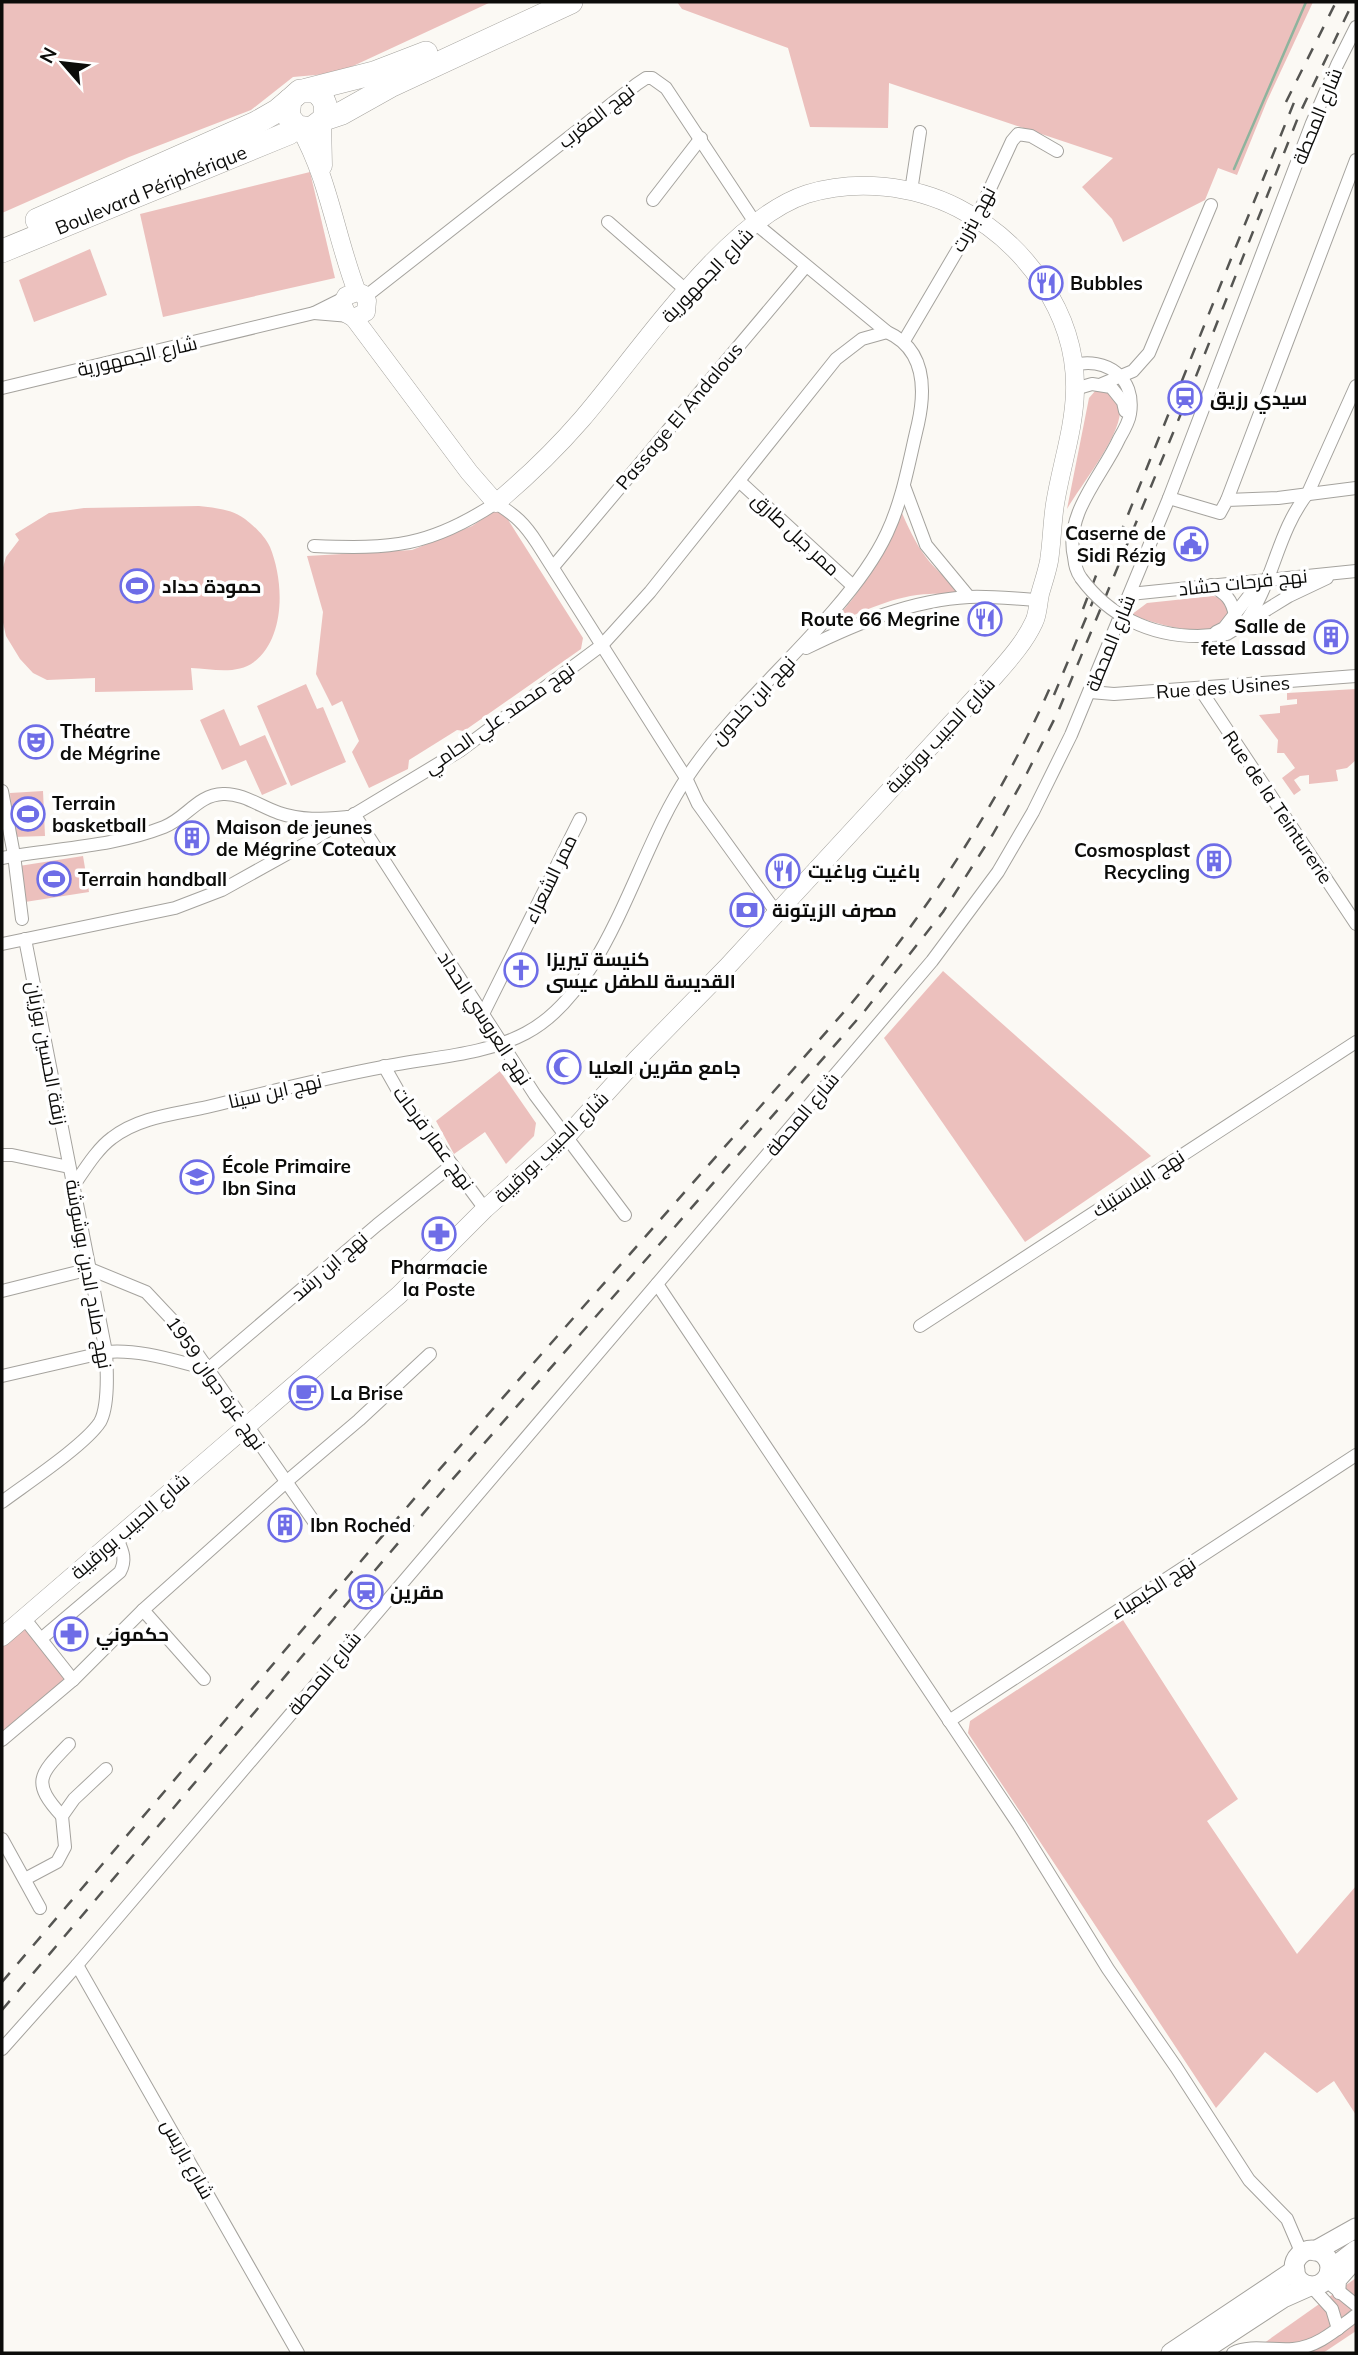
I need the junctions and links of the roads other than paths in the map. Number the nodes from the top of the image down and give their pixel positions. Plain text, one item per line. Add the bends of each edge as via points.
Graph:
1 (541, 2) edge
2 (571, 2) edge
3 (1356, 27) edge
4 (298, 95) junction
5 (311, 124) junction
6 (920, 132) dead end
7 (701, 138) junction
8 (1057, 152) dead end
9 (1356, 160) edge
10 (911, 191) junction
11 (653, 200) dead end
12 (1211, 205) dead end
13 (977, 217) junction
14 (608, 222) dead end
15 (756, 224) junction
16 (2, 236) edge
17 (2, 251) edge
18 (806, 266) junction
19 (687, 291) junction
20 (355, 303) junction
21 (314, 313) junction
22 (887, 332) junction
23 (904, 341) junction
24 (1073, 365) junction
25 (1121, 377) junction
26 (1102, 384) junction
27 (1356, 386) edge
28 (2, 388) edge
29 (1075, 389) junction
30 (1122, 433) junction
31 (739, 481) junction
32 (904, 486) junction
33 (1356, 488) edge
34 (1308, 493) junction
35 (1169, 498) junction
36 (1227, 500) junction
37 (496, 503) junction
38 (314, 547) dead end
39 (553, 567) junction
40 (1356, 571) edge
41 (1340, 573) junction
42 (1266, 579) junction
43 (1211, 585) junction
44 (853, 586) junction
45 (1130, 594) junction
46 (969, 597) junction
47 (1039, 600) junction
48 (1239, 621) junction
49 (602, 645) junction
50 (800, 651) junction
51 (1356, 676) edge
52 (1200, 689) junction
53 (1090, 692) junction
54 (686, 778) junction
55 (2, 791) edge
56 (353, 815) junction
57 (580, 819) dead end
58 (8, 857) edge
59 (776, 912) junction
60 (22, 919) dead end
61 (1356, 925) edge
62 (25, 939) junction
63 (2, 944) edge
64 (483, 1014) junction
65 (1356, 1042) edge
66 (500, 1044) junction
67 (384, 1066) junction
68 (567, 1136) junction
69 (2, 1155) edge
70 (452, 1165) junction
71 (69, 1167) junction
72 (74, 1185) junction
73 (485, 1209) junction
74 (625, 1215) dead end
75 (90, 1269) junction
76 (657, 1284) junction
77 (2, 1291) edge
78 (920, 1326) dead end
79 (106, 1352) junction
80 (430, 1354) dead end
81 (208, 1369) junction
82 (2, 1376) edge
83 (248, 1424) junction
84 (1356, 1455) edge
85 (286, 1482) junction
86 (2, 1502) edge
87 (317, 1526) dead end
88 (117, 1538) junction
89 (143, 1610) junction
90 (24, 1618) junction
91 (2, 1637) edge
92 (42, 1638) junction
93 (204, 1679) dead end
94 (73, 1680) junction
95 (949, 1721) junction
96 (2, 1740) edge
97 (69, 1744) dead end
98 (106, 1769) dead end
99 (62, 1816) junction
100 (3, 1843) edge
101 (24, 1879) junction
102 (40, 1908) dead end
103 (77, 1965) junction
104 (2, 2049) edge
105 (1356, 2228) edge
106 (1356, 2250) edge
107 (1304, 2258) junction
108 (1356, 2263) edge
109 (1323, 2283) junction
110 (1356, 2305) edge
111 (1356, 2315) edge
112 (1338, 2329) junction
113 (1237, 2352) edge
114 (298, 2353) edge
115 (1171, 2353) edge
116 (1199, 2353) edge

1 - 4 highway via 401,64
2 - 5 highway, Boulevard Périphérique
3 - 35 street, شارع المحطة via 1312,123
4 - 5 highway via 288,116
4 - 5 highway via 315,91 324,100 326,108
4 - 16 highway, Boulevard Périphérique via 256,123
5 - 17 highway, Boulevard Périphérique
5 - 20 street via 314,154
6 - 10 street
7 - 11 street
7 - 15 street, نهج المغرب
7 - 20 street, نهج المغرب via 666,88 646,78
8 - 13 street, نهج بنزرت via 1031,136 1018,134
9 - 36 street
10 - 13 street, شارع الجمهورية
10 - 15 street, شارع الجمهورية via 888,187 806,194
12 - 25 street via 1149,353
13 - 23 street, نهج بنزرت
13 - 24 street, شارع الجمهورية via 1027,261 1049,293 1064,323
14 - 19 street
15 - 18 street, نهج المغرب
15 - 19 street, شارع الجمهورية
18 - 22 street, نهج المغرب
18 - 39 street, Passage El Andalous
19 - 37 street, شارع الجمهورية via 581,420
20 - 21 street, شارع الجمهورية
20 - 21 street, شارع الجمهورية
20 - 37 street via 396,371
21 - 28 street, شارع الجمهورية
22 - 23 street
22 - 31 street, نهج محمد علي الحامي via 862,339 836,359
23 - 32 street, نهج ابن خلدون via 919,366 922,388
24 - 25 street via 1098,362
24 - 29 street, شارع الجمهورية
25 - 26 street
25 - 30 street via 1130,415
26 - 29 street
26 - 30 street via 1117,392 1123,402
27 - 34 street
29 - 47 street, شارع الجمهورية via 1072,428
30 - 48 street, bridge via 1073,529 1077,572 1115,613 1158,632 1212,635
31 - 44 street, ممر جبل طارق
31 - 49 street, نهج محمد علي الحامي
32 - 44 street, نهج ابن خلدون via 887,534
32 - 46 street via 926,545
33 - 34 street
34 - 36 street
34 - 42 street via 1296,508
35 - 36 street via 1222,512
35 - 45 street, شارع المحطة
37 - 38 street via 469,521 413,543
37 - 39 street via 524,524
39 - 49 street
40 - 41 street, نهج فرحات حشاد
41 - 42 street, نهج فرحات حشاد
41 - 48 street
42 - 43 street, نهج فرحات حشاد
42 - 48 street via 1258,604
43 - 45 street, نهج فرحات حشاد
43 - 48 street via 1228,596
44 - 50 street, نهج ابن خلدون
45 - 53 street, شارع المحطة
46 - 47 street
46 - 50 street via 876,616
47 - 59 street, شارع الحبيب بورقيبة via 1035,619 1013,654
49 - 54 street
49 - 56 street, نهج محمد علي الحامي via 461,750
50 - 54 street, نهج ابن خلدون via 751,700
51 - 52 street, Rue des Usines
52 - 53 street, Rue des Usines
52 - 61 street, Rue de la Teinturerie
53 - 76 street, شارع المحطة via 1033,812 980,899
54 - 59 street via 698,804
54 - 66 street, نهج ابن خلدون via 595,960 572,993 527,1033
55 - 58 street
56 - 58 street via 311,821 227,794 209,796 177,821 129,838
56 - 62 street, نهج محمد علي الحامي via 222,890 175,908
56 - 64 street, نهج العروسي الحداد
57 - 64 street, ممر الشعراء
58 - 60 street
59 - 68 street, شارع الحبيب بورقيبة
62 - 63 street, نهج محمد علي الحامي
62 - 71 street, زنقة الحسين بوزيان
64 - 66 street, نهج العروسي الحداد
65 - 78 street, نهج البلاستيك
66 - 67 street, نهج ابن سينا
66 - 68 street, نهج العروسي الحداد
67 - 70 street, نهج عمار فرحات
67 - 72 street, نهج ابن سينا via 153,1118 110,1139
68 - 73 street, شارع الحبيب بورقيبة
68 - 74 street, نهج العروسي الحداد
69 - 71 street
70 - 73 street, نهج عمار فرحات
70 - 81 street, نهج ابن رشد
71 - 72 street, نهج صلاح الدين بوشوشة
72 - 75 street, نهج صلاح الدين بوشوشة
73 - 83 street, شارع الحبيب بورقيبة via 399,1295
75 - 77 street
75 - 79 street, نهج صلاح الدين بوشوشة
75 - 81 street, نهج غرة جوان 1959 via 146,1292 178,1326
76 - 95 street
76 - 103 street, شارع المحطة
79 - 81 street via 131,1352
79 - 82 street
79 - 86 street, نهج صلاح الدين بوشوشة via 101,1421 86,1438
80 - 85 street
81 - 83 street, نهج غرة جوان 1959
83 - 85 street, نهج غرة جوان 1959
83 - 88 street, شارع الحبيب بورقيبة
84 - 95 street, نهج الكيمياء
85 - 87 street, نهج غرة جوان 1959
85 - 89 street
88 - 90 street, شارع الحبيب بورقيبة
88 - 92 street via 124,1556 120,1572
89 - 93 street
89 - 94 street
90 - 91 street, شارع الحبيب بورقيبة
90 - 92 street
92 - 94 street
94 - 96 street
95 - 107 street via 1250,2180 1287,2219
97 - 99 street via 42,1779 43,1792
98 - 99 street
99 - 101 street via 65,1847 57,1861
100 - 101 street
101 - 102 street
103 - 104 street, شارع المحطة
103 - 114 street, شارع باريس
105 - 107 main road
106 - 109 main road
107 - 109 main road via 1328,2260
107 - 109 main road via 1299,2281
107 - 115 main road
108 - 109 street via 1340,2281
109 - 110 street
109 - 112 street
109 - 116 main road via 1283,2298
111 - 112 street
112 - 113 street via 1296,2349

